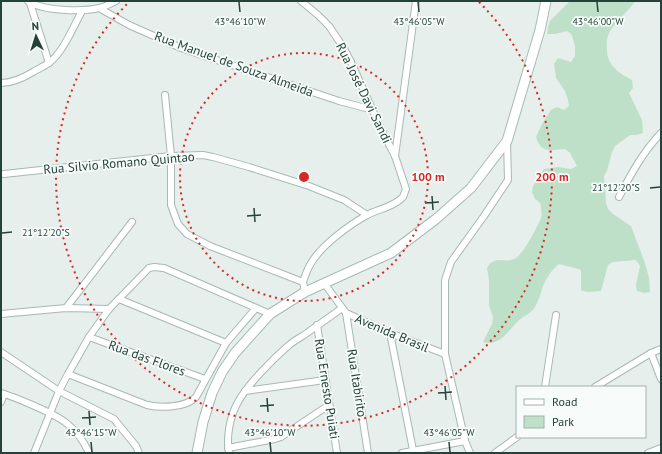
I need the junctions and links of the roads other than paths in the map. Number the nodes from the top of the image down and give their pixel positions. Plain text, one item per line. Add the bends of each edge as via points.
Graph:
1 (96, 1) edge
2 (116, 1) edge
3 (301, 1) edge
4 (416, 1) edge
5 (546, 1) edge
6 (29, 2) edge
7 (99, 8) junction
8 (82, 11) junction
9 (49, 63) junction
10 (1, 83) edge
11 (164, 96) dead end
12 (372, 110) junction
13 (661, 133) edge
14 (508, 141) junction
15 (171, 156) junction
16 (394, 156) junction
17 (4, 174) dead end
18 (619, 197) dead end
19 (367, 215) junction
20 (132, 222) dead end
21 (303, 282) junction
22 (324, 283) junction
23 (305, 292) junction
24 (119, 299) junction
25 (66, 308) junction
26 (256, 308) junction
27 (109, 309) junction
28 (344, 311) junction
29 (1, 314) edge
30 (270, 314) junction
31 (556, 316) dead end
32 (317, 326) junction
33 (390, 333) junction
34 (89, 337) junction
35 (226, 342) junction
36 (661, 349) edge
37 (1, 352) edge
38 (445, 354) junction
39 (651, 354) junction
40 (68, 374) junction
41 (661, 379) edge
42 (205, 380) junction
43 (325, 380) junction
44 (545, 386) edge
45 (597, 386) edge
46 (60, 391) junction
47 (245, 392) junction
48 (2, 393) edge
49 (1, 402) edge
50 (329, 405) junction
51 (51, 413) junction
52 (516, 438) edge
53 (465, 441) junction
54 (661, 448) edge
55 (228, 450) edge
56 (413, 450) junction
57 (34, 453) edge
58 (89, 453) edge
59 (139, 453) edge
60 (197, 453) edge
61 (337, 453) edge
62 (368, 453) edge
63 (402, 453) edge
64 (470, 453) edge
65 (495, 453) edge
66 (648, 453) edge

1 - 7 street
2 - 7 street
3 - 12 street, Rua José Davi Sandi via 329,26 343,47
4 - 16 street
5 - 14 street
6 - 8 street via 51,9
6 - 9 street
7 - 8 street
7 - 12 street, Rua Manuel de Souza Almeida via 129,25 181,48
8 - 9 street via 63,45
9 - 10 street via 27,76 9,83
11 - 15 street
12 - 16 street, Rua José Davi Sandi
13 - 18 street via 634,168
14 - 22 street via 471,188 436,219 391,253
14 - 38 street via 508,180 451,262 445,280
15 - 17 street, Rua Silvio Romano Quintao
15 - 19 street, Rua Silvio Romano Quintao via 203,155 250,167 344,200
15 - 21 street via 171,205 178,224 187,234 210,246
16 - 19 street, Rua José Davi Sandi via 406,189 403,197
19 - 21 street via 338,234 323,248 310,265
20 - 25 street
21 - 23 street
22 - 23 street
22 - 28 street, Avenida Brasil
23 - 30 street
24 - 26 street via 144,272 154,266
24 - 27 street
24 - 35 street
25 - 27 street
25 - 29 street
26 - 30 street
26 - 35 street
27 - 34 street
28 - 32 street, Avenida Brasil
28 - 33 street, Avenida Brasil
28 - 62 street, Rua Itabirito
30 - 60 street via 234,352 222,372 203,422
31 - 44 street
32 - 43 street, Rua Ernesto Puiati
32 - 47 street, Avenida Brasil via 290,344
33 - 38 street, Avenida Brasil
33 - 56 street
34 - 40 street
34 - 42 street, Rua das Flores
35 - 42 street
36 - 39 street
37 - 46 street
38 - 53 street
39 - 41 street
39 - 45 street
40 - 42 street via 146,405 158,407 173,406 192,400
40 - 46 street
43 - 47 street
43 - 50 street, Rua Ernesto Puiati
46 - 51 street
46 - 59 street via 114,419
47 - 55 street, Avenida Brasil via 232,416
48 - 49 street
48 - 51 street
50 - 55 street via 281,437
50 - 61 street, Rua Ernesto Puiati
51 - 57 street
51 - 58 street via 68,423
52 - 65 street
53 - 56 street
53 - 64 street
54 - 66 street
56 - 63 street

